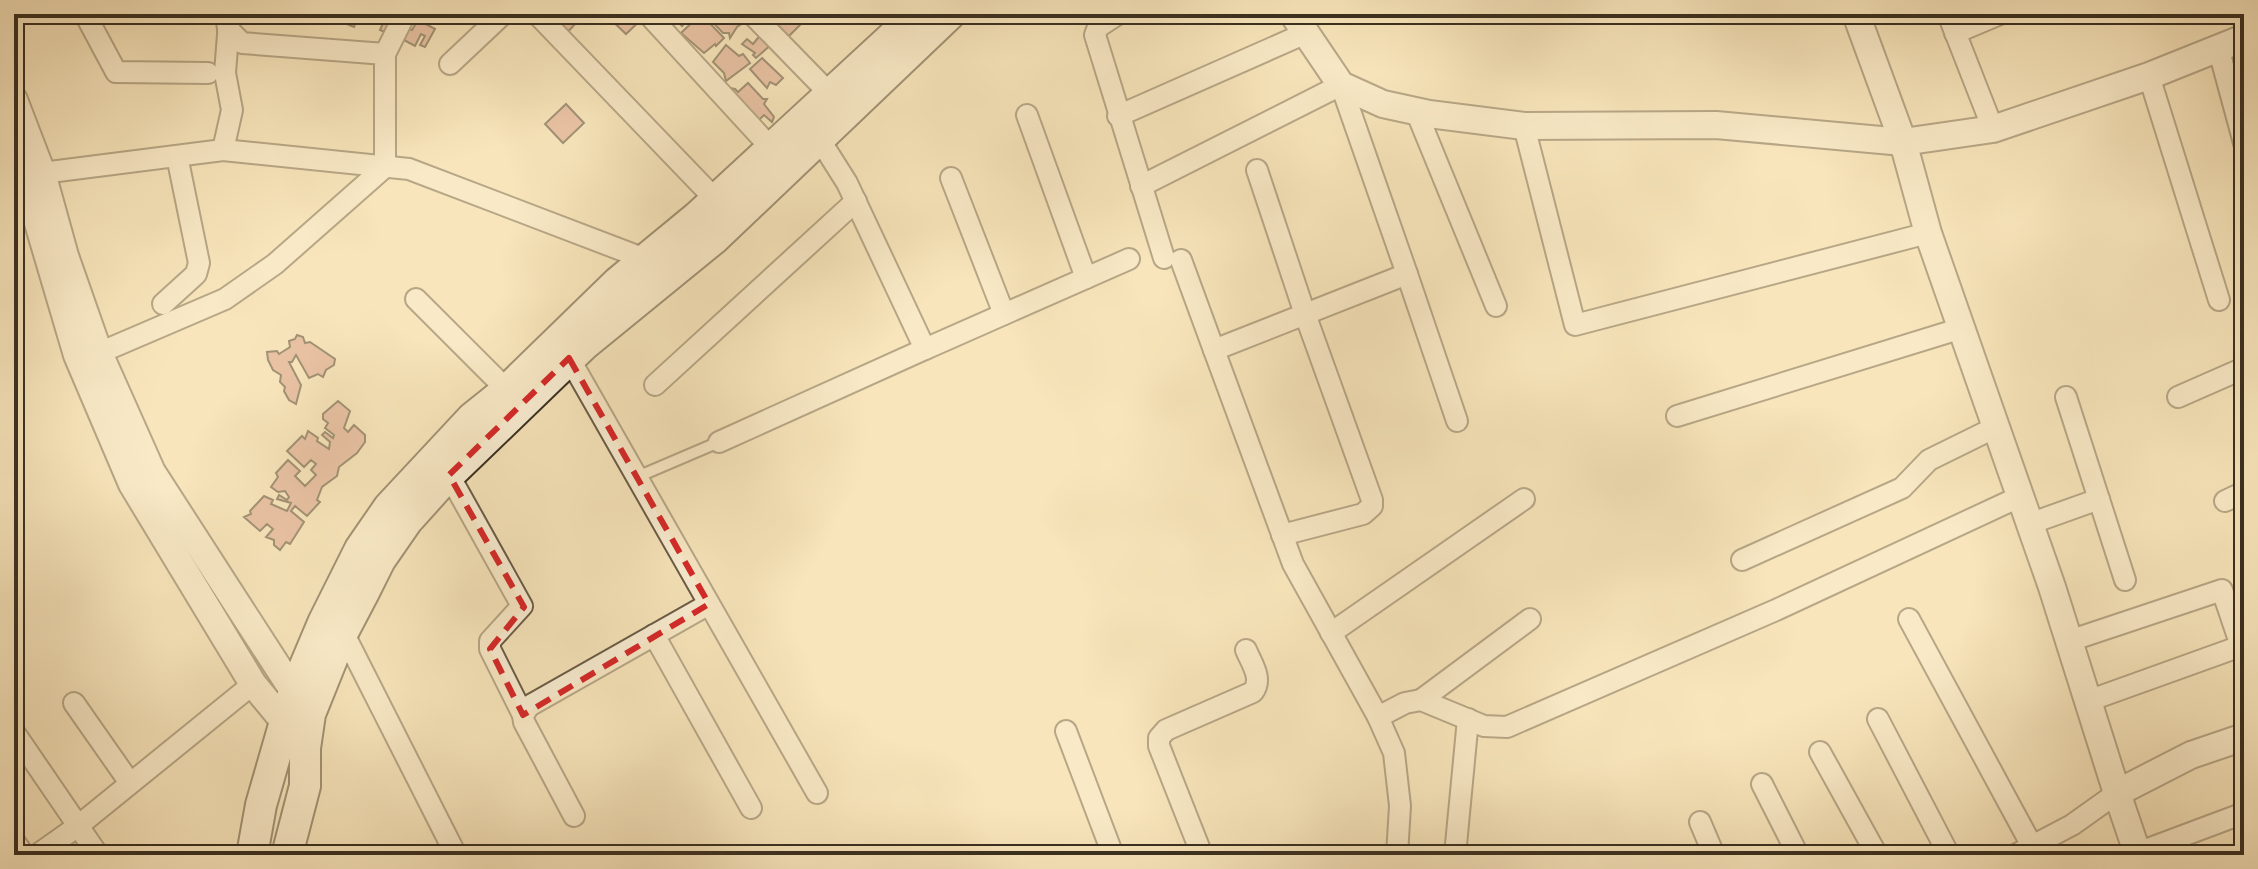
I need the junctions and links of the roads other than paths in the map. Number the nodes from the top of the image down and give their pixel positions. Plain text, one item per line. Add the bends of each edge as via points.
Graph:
1 (85, 14) edge
2 (405, 14) edge
3 (503, 14) edge
4 (537, 14) edge
5 (648, 14) edge
6 (752, 14) edge
7 (950, 14) edge
8 (1118, 14) edge
9 (1856, 14) edge
10 (2000, 14) edge
11 (906, 17) edge
12 (228, 19) edge
13 (1300, 24) edge
14 (1951, 24) edge
15 (2244, 38) edge
16 (2218, 47) junction
17 (385, 54) junction
18 (450, 64) dead end
19 (208, 73) dead end
20 (2149, 76) junction
21 (1341, 85) junction
22 (830, 94) junction
23 (14, 100) edge
24 (1416, 111) junction
25 (1027, 115) dead end
26 (1118, 116) junction
27 (1524, 126) junction
28 (1993, 129) junction
29 (818, 137) junction
30 (1903, 142) junction
31 (2244, 143) edge
32 (771, 148) junction
33 (223, 150) junction
34 (14, 151) edge
35 (177, 156) junction
36 (385, 167) junction
37 (1257, 170) dead end
38 (27, 177) edge
39 (951, 178) dead end
40 (1141, 186) junction
41 (715, 199) junction
42 (856, 201) junction
43 (1928, 233) junction
44 (645, 259) junction
45 (1129, 259) dead end
46 (1407, 274) junction
47 (1086, 278) junction
48 (416, 299) dead end
49 (2219, 300) dead end
50 (163, 304) dead end
51 (1496, 306) dead end
52 (1004, 314) junction
53 (1305, 314) junction
54 (1962, 328) junction
55 (925, 349) junction
56 (1214, 350) junction
57 (99, 353) junction
58 (569, 358) junction
59 (2244, 368) edge
60 (655, 385) dead end
61 (507, 390) junction
62 (2066, 397) dead end
63 (2178, 397) dead end
64 (1677, 416) dead end
65 (1457, 421) dead end
66 (1996, 427) junction
67 (719, 442) joint
68 (449, 475) junction
69 (637, 477) junction
70 (2244, 492) edge
71 (2019, 497) junction
72 (1524, 499) dead end
73 (2099, 499) junction
74 (2225, 501) dead end
75 (2029, 524) junction
76 (1282, 535) junction
77 (1742, 560) dead end
78 (2125, 580) dead end
79 (709, 604) junction
80 (1530, 619) dead end
81 (1909, 619) dead end
82 (343, 632) junction
83 (1331, 633) junction
84 (654, 635) junction
85 (2069, 641) junction
86 (1246, 650) dead end
87 (253, 684) junction
88 (1421, 700) junction
89 (2088, 701) junction
90 (74, 703) dead end
91 (296, 710) junction
92 (523, 715) junction
93 (1378, 717) junction
94 (1468, 719) junction
95 (1878, 719) dead end
96 (1066, 731) dead end
97 (14, 732) edge
98 (2244, 737) edge
99 (1820, 752) dead end
100 (130, 783) junction
101 (1762, 784) dead end
102 (817, 793) dead end
103 (2117, 793) junction
104 (751, 808) dead end
105 (2244, 813) edge
106 (574, 816) dead end
107 (1700, 822) dead end
108 (78, 826) junction
109 (14, 841) edge
110 (2024, 850) edge
111 (2138, 854) edge
112 (24, 855) edge
113 (37, 855) edge
114 (98, 855) edge
115 (252, 855) edge
116 (287, 855) edge
117 (456, 855) edge
118 (1113, 855) edge
119 (1202, 855) edge
120 (1397, 855) edge
121 (1455, 855) edge
122 (1714, 855) edge
123 (1798, 855) edge
124 (1877, 855) edge
125 (1949, 855) edge

1 - 19 street via 116,72
2 - 17 street
3 - 18 street
4 - 41 street
5 - 32 street
6 - 22 street
7 - 29 main road
8 - 26 street via 1095,35
9 - 30 street
10 - 14 street
11 - 22 main road
12 - 17 street via 242,43
12 - 33 street via 225,73 232,110
13 - 21 street
13 - 26 street
14 - 28 street
15 - 16 street
16 - 20 street
16 - 31 street
17 - 36 street
20 - 28 street
20 - 49 street
21 - 24 street via 1383,104
21 - 40 street
21 - 46 street
22 - 32 main road
23 - 38 street
24 - 27 street
24 - 51 street
25 - 47 street
26 - 40 street
27 - 30 street via 1716,125
27 - 43 street via 1575,325
28 - 30 street
29 - 42 street
29 - 58 main road via 715,238
30 - 43 street
32 - 41 main road
33 - 35 street
33 - 36 street
34 - 38 street
35 - 38 street
35 - 50 street via 199,263 196,274
36 - 44 street via 409,169
36 - 57 street via 275,264 225,299
37 - 53 street
38 - 57 street via 65,256
38 - 87 street via 77,355 132,484
39 - 52 street
40 - 56 street
41 - 44 main road
42 - 55 street
42 - 60 street
43 - 54 street
44 - 61 main road
45 - 47 street
46 - 53 street
46 - 65 street
47 - 52 street
48 - 61 street
52 - 55 street
53 - 56 street
53 - 76 street via 1372,506 1363,514
54 - 64 street
54 - 66 street
55 - 67 street
56 - 76 street
57 - 91 street via 152,472
58 - 68 main road
58 - 69 street
59 - 63 street
61 - 91 main road via 472,418 389,507 360,549 323,623
62 - 73 street
66 - 71 street
66 - 77 street via 1929,460 1902,488
67 - 69 lane
68 - 82 main road via 380,560
68 - 92 street via 522,606 490,641 490,649
69 - 79 street
70 - 74 street
71 - 75 street
71 - 94 street via 1507,727
72 - 83 street
73 - 75 street
73 - 78 street
75 - 85 street
76 - 83 street
79 - 84 street
79 - 102 street
80 - 88 street
81 - 110 street
82 - 91 main road
82 - 117 street
83 - 93 street
84 - 92 street via 529,706
84 - 104 street
85 - 89 street
85 - 89 street via 2222,590 2241,646
86 - 119 street via 1258,679 1253,692 1166,730 1159,738
87 - 91 street
87 - 100 street
88 - 93 street
88 - 94 street
89 - 103 street
90 - 100 street
91 - 115 main road via 261,805
91 - 116 main road via 305,748 305,786
92 - 106 street
93 - 120 street via 1394,753 1400,806
94 - 121 street
95 - 125 street
96 - 118 street
97 - 108 street
98 - 103 street via 2191,755
99 - 124 street
100 - 108 street
101 - 123 street
103 - 110 street
103 - 111 street
105 - 111 street
107 - 122 street
108 - 113 street
108 - 114 street
109 - 112 street

